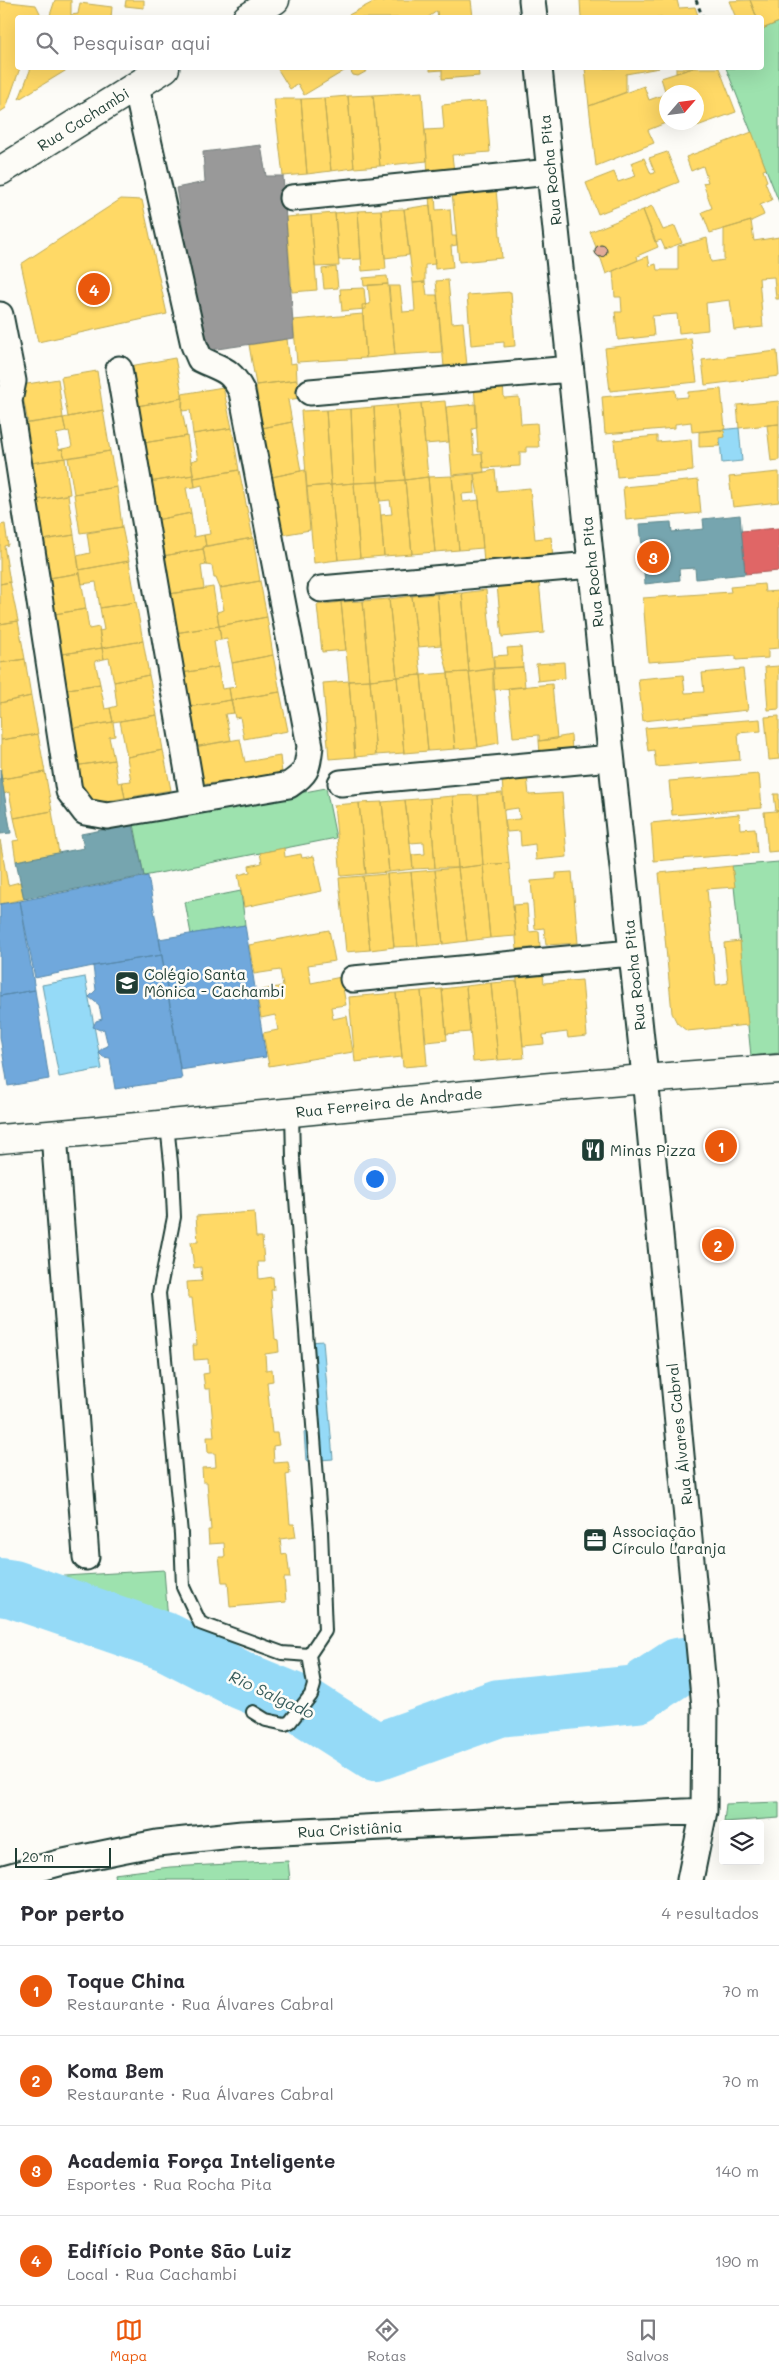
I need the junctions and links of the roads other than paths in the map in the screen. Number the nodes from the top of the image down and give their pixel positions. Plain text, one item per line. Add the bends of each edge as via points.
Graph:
1 (275, 0) edge
2 (532, 0) edge
3 (252, 15) edge
4 (534, 15) edge
5 (162, 70) edge
6 (539, 70) edge
7 (136, 86) junction
8 (0, 170) edge
9 (550, 172) junction
10 (292, 198) dead end
11 (0, 315) edge
12 (119, 369) dead end
13 (570, 369) junction
14 (310, 392) dead end
15 (591, 566) junction
16 (321, 590) dead end
17 (611, 758) junction
18 (341, 783) dead end
19 (193, 801) junction
20 (631, 953) junction
21 (353, 979) dead end
22 (779, 1069) edge
23 (645, 1078) junction
24 (292, 1111) junction
25 (167, 1125) junction
26 (54, 1134) junction
27 (0, 1139) edge
28 (86, 1557) dead end
29 (309, 1655) junction
30 (253, 1712) dead end
31 (704, 1810) junction
32 (0, 1879) edge
33 (690, 1880) edge

1 - 3 street
2 - 4 street
5 - 7 street, Rua Cachambi
6 - 9 street, Rua Rocha Pita
7 - 8 street, Rua Cachambi
7 - 19 street via 194,345 200,360 228,371 242,392 310,746 304,775 289,785
9 - 10 street
9 - 13 street, Rua Rocha Pita
11 - 19 street via 13,381 9,401 70,791 85,812 107,816
12 - 19 street
13 - 14 street
13 - 15 street, Rua Rocha Pita
15 - 16 street
15 - 17 street, Rua Rocha Pita
17 - 18 street
17 - 20 street, Rua Rocha Pita
20 - 21 street
20 - 23 street, Rua Rocha Pita
22 - 23 street, Rua Ferreira de Andrade
23 - 24 street, Rua Ferreira de Andrade
23 - 31 street, Rua Álvares Cabral via 704,1698
24 - 25 street, Rua Ferreira de Andrade
24 - 29 lane via 326,1631
25 - 26 street, Rua Ferreira de Andrade
25 - 29 lane via 174,1217 160,1293 183,1587 200,1623 282,1653
26 - 27 street, Rua Ferreira de Andrade
26 - 28 street
29 - 30 lane via 314,1685 312,1695 294,1717 285,1724 266,1720
31 - 32 street, Rua Cristiânia via 242,1834 157,1843
31 - 33 street, Rua Álvares Cabral

